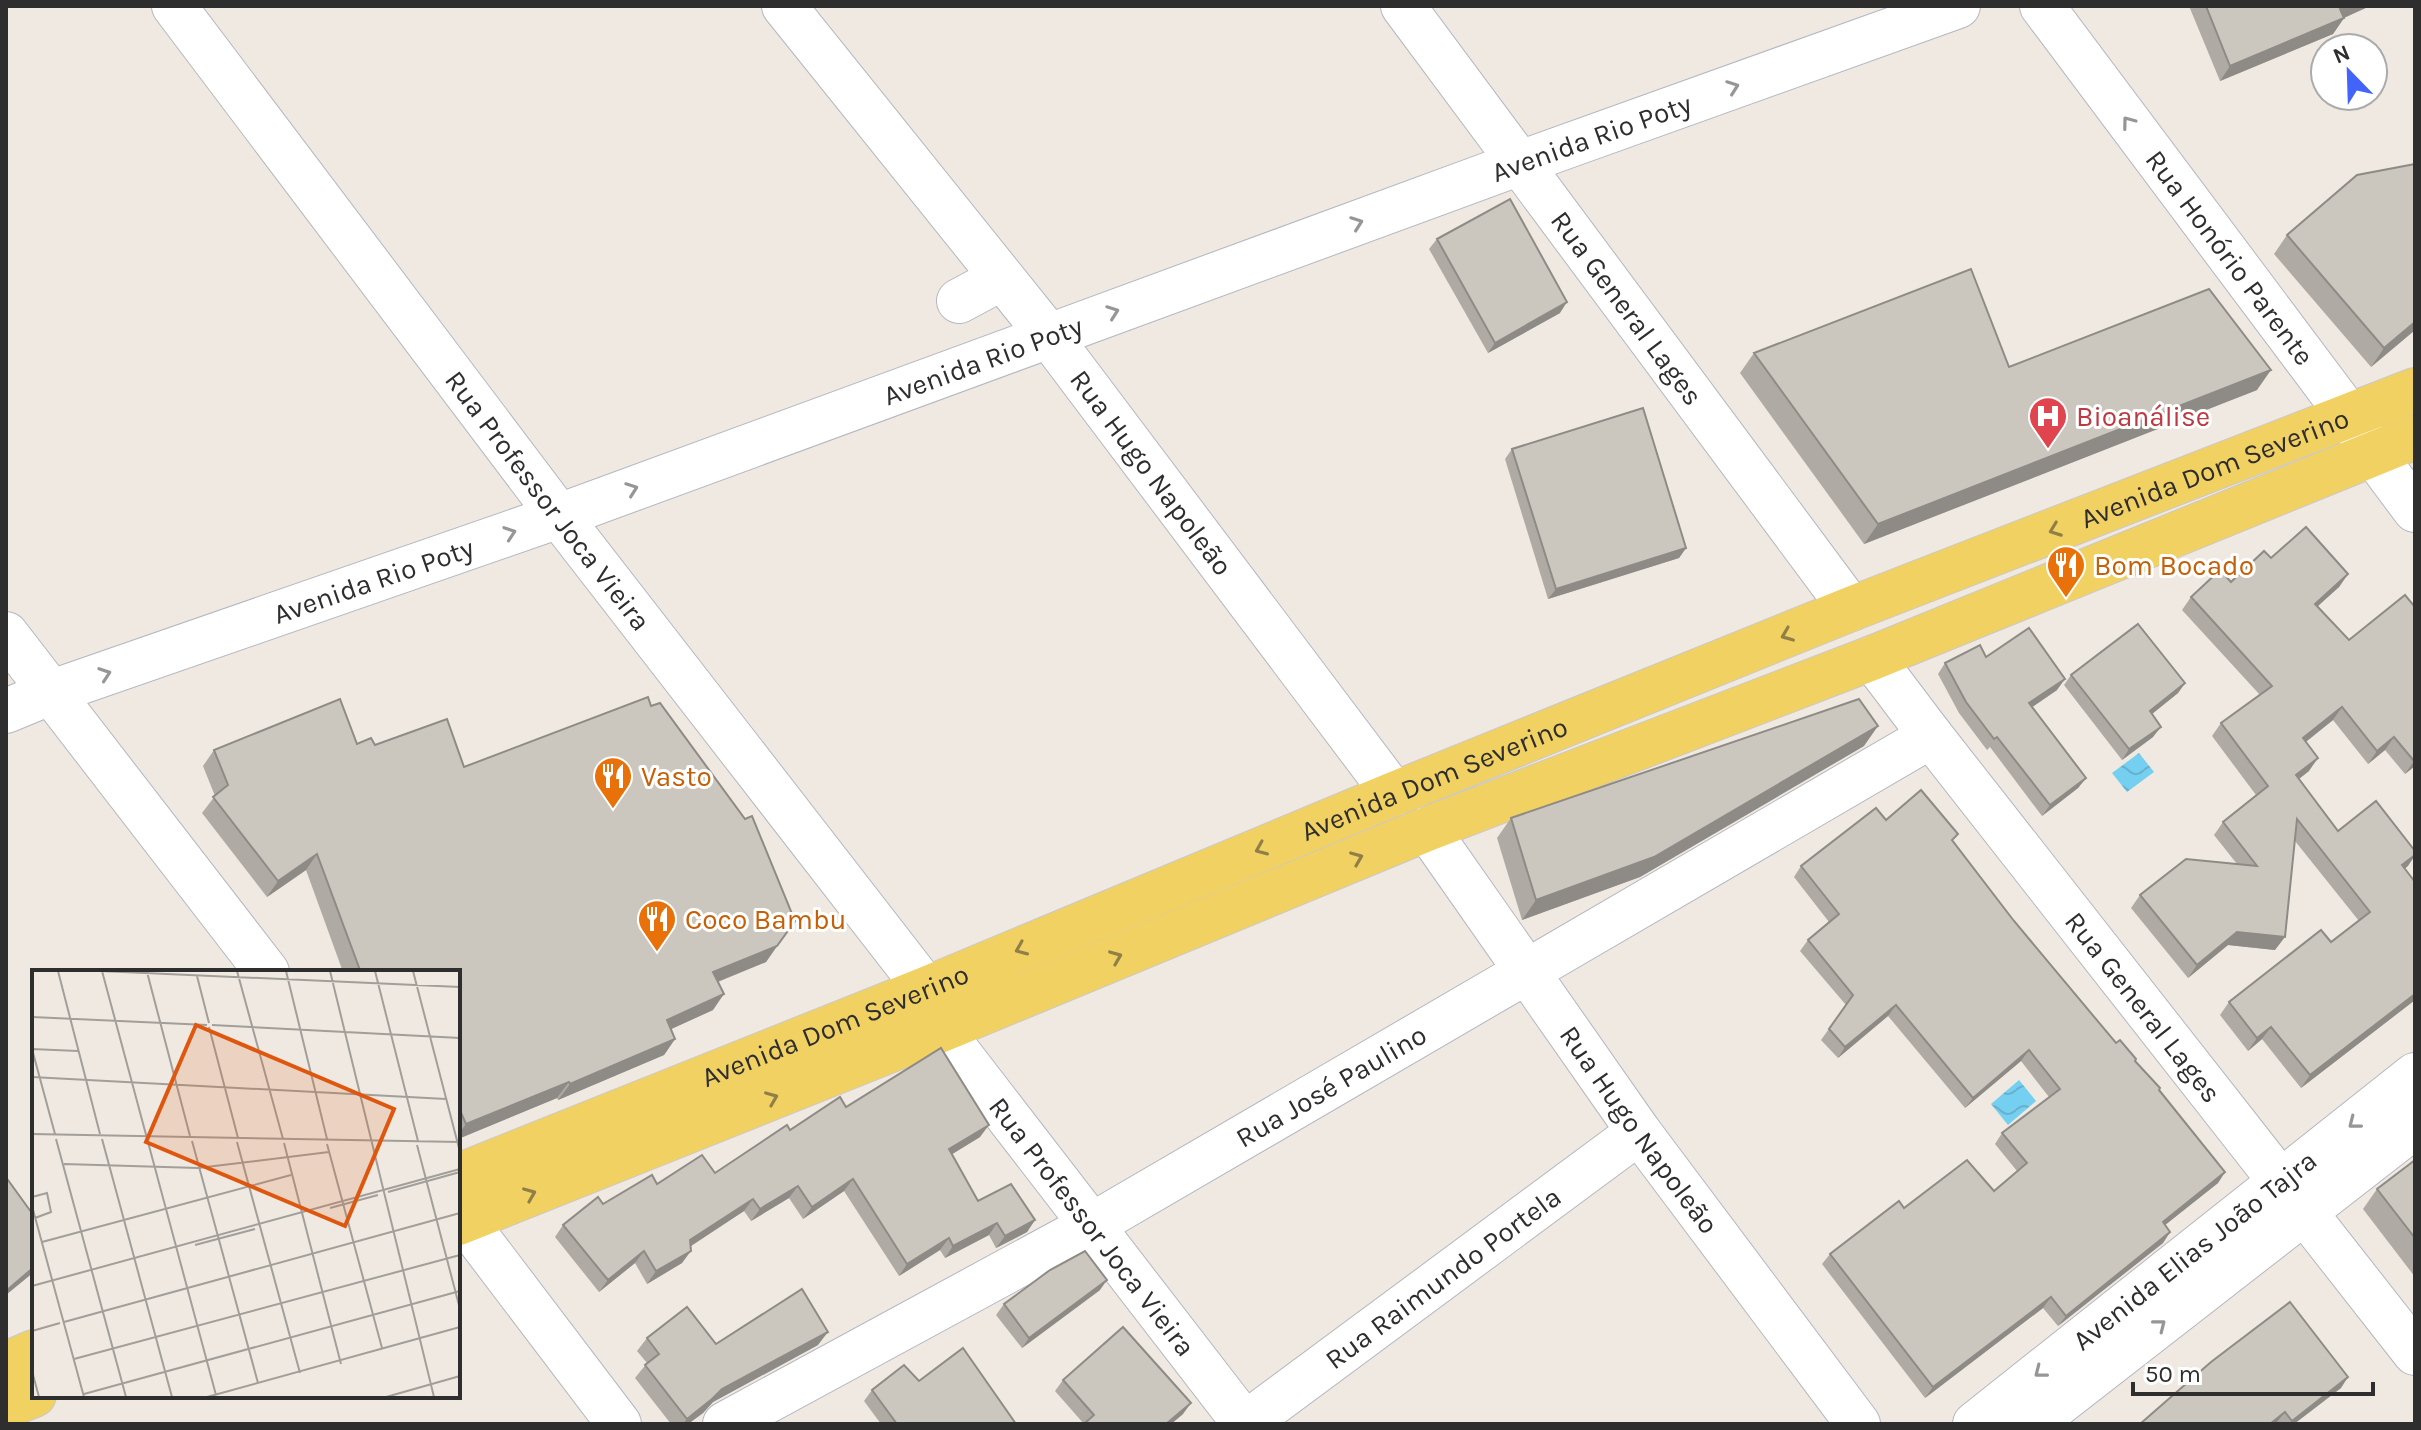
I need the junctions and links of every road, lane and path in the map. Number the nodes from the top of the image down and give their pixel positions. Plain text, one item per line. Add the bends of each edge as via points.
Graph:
1 (174, 6) edge
2 (784, 6) edge
3 (1403, 6) edge
4 (1958, 6) edge
5 (2042, 6) edge
6 (1520, 163) junction
7 (1002, 278) junction
8 (959, 301) dead end
9 (1049, 336) junction
10 (2415, 390) edge
11 (2349, 416) junction
12 (2415, 437) edge
13 (2374, 455) junction
14 (2415, 510) edge
15 (559, 516) junction
16 (1851, 609) junction
17 (6, 634) edge
18 (1872, 658) junction
19 (52, 692) junction
20 (6, 711) edge
21 (1931, 736) junction
22 (1394, 794) junction
23 (1427, 829) junction
24 (265, 970) edge
25 (1527, 972) junction
26 (926, 989) junction
27 (941, 1030) junction
28 (2415, 1075) edge
29 (2415, 1126) edge
30 (1639, 1132) junction
31 (460, 1175) edge
32 (2293, 1197) junction
33 (462, 1222) edge
34 (1092, 1225) junction
35 (32, 1353) edge
36 (2415, 1353) edge
37 (6, 1364) edge
38 (32, 1396) edge
39 (6, 1406) edge
40 (619, 1424) edge
41 (725, 1424) edge
42 (1245, 1424) edge
43 (1858, 1424) edge
44 (1975, 1424) edge
45 (2032, 1424) edge

1 - 15 street, Rua Professor Joca Vieira
2 - 7 street, Rua Hugo Napoleão
3 - 6 street, Rua General Lages
6 -> 4 street, Avenida Rio Poty
11 -> 5 street, Rua Honório Parente
9 -> 6 street, Avenida Rio Poty
6 - 16 street, Rua General Lages
7 - 8 street
7 - 9 street, Rua Hugo Napoleão
15 -> 9 street, Avenida Rio Poty
9 - 22 street, Rua Hugo Napoleão
10 - 11 main road, Avenida Dom Severino
11 - 13 street, Rua Honório Parente
11 -> 16 main road, Avenida Dom Severino
12 - 13 main road, Avenida Dom Severino
13 - 14 street, Rua Honório Parente
13 - 18 main road, Avenida Dom Severino
19 -> 15 street, Avenida Rio Poty
15 - 26 street, Rua Professor Joca Vieira
16 -> 22 main road, Avenida Dom Severino
17 - 19 street
18 - 21 street, Rua General Lages
18 - 23 main road, Avenida Dom Severino
19 - 20 street, Avenida Rio Poty
19 - 24 street
21 - 25 street, Rua José Paulino
21 - 32 street, Rua General Lages
22 -> 26 main road, Avenida Dom Severino
23 - 25 street, Rua Hugo Napoleão
27 -> 23 main road, Avenida Dom Severino
25 - 30 street, Rua Hugo Napoleão
25 - 34 street, Rua José Paulino
26 - 31 main road, Avenida Dom Severino
33 -> 27 main road, Avenida Dom Severino
27 - 34 street, Rua Professor Joca Vieira
28 -> 32 street, Avenida Elias João Tajra
29 - 32 street, Avenida Elias João Tajra
30 - 42 street, Rua Raimundo Portela
30 - 43 street, Rua Hugo Napoleão
32 - 36 street, Rua General Lages
32 -> 44 street, Avenida Elias João Tajra
45 -> 32 street, Avenida Elias João Tajra
33 - 40 street
34 - 41 street, Rua José Paulino
34 - 42 street, Rua Professor Joca Vieira
35 - 37 main road
38 - 39 main road

